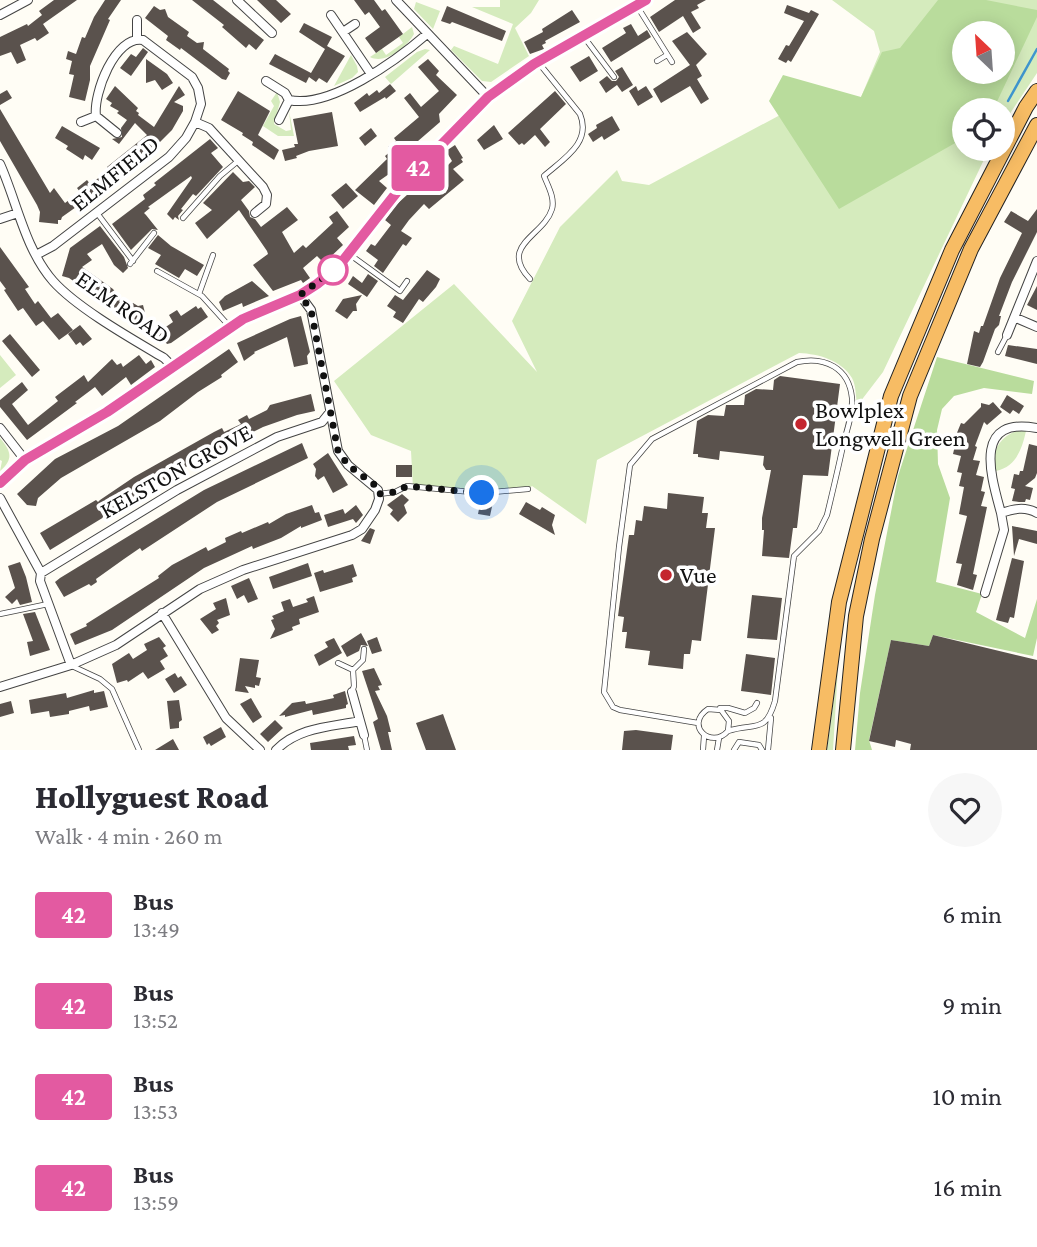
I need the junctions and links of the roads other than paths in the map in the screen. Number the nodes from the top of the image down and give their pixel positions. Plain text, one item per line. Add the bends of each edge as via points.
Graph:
1 (28, 0) edge
2 (237, 0) edge
3 (396, 0) edge
4 (641, 3) edge
5 (331, 15) dead end
6 (0, 16) edge
7 (137, 20) dead end
8 (355, 24) dead end
9 (343, 32) junction
10 (272, 33) dead end
11 (426, 34) junction
12 (583, 36) junction
13 (137, 39) junction
14 (667, 55) junction
15 (657, 61) dead end
16 (538, 62) junction
17 (672, 62) dead end
18 (371, 74) junction
19 (614, 77) dead end
20 (266, 81) dead end
21 (1037, 91) edge
22 (488, 97) junction
23 (289, 100) junction
24 (96, 116) junction
25 (279, 120) dead end
26 (81, 122) dead end
27 (195, 122) junction
28 (1037, 125) edge
29 (117, 133) dead end
30 (239, 160) junction
31 (0, 164) edge
32 (97, 213) junction
33 (255, 213) dead end
34 (18, 214) junction
35 (183, 218) dead end
36 (0, 219) edge
37 (154, 233) dead end
38 (348, 254) junction
39 (36, 255) junction
40 (213, 255) dead end
41 (1037, 261) edge
42 (157, 271) dead end
43 (530, 279) dead end
44 (407, 281) dead end
45 (199, 294) junction
46 (300, 295) junction
47 (1016, 318) junction
48 (1037, 327) edge
49 (230, 328) junction
50 (1007, 335) joint
51 (998, 352) dead end
52 (173, 367) junction
53 (330, 410) junction
54 (0, 428) edge
55 (1037, 428) edge
56 (25, 460) junction
57 (0, 483) edge
58 (528, 489) dead end
59 (379, 494) junction
60 (0, 498) edge
61 (1001, 513) junction
62 (1037, 513) edge
63 (796, 548) dead end
64 (794, 556) junction
65 (41, 573) junction
66 (985, 593) dead end
67 (49, 604) junction
68 (0, 614) edge
69 (162, 614) junction
70 (364, 649) dead end
71 (338, 663) dead end
72 (71, 665) junction
73 (353, 670) junction
74 (0, 687) edge
75 (352, 692) joint
76 (757, 703) dead end
77 (716, 708) junction
78 (771, 717) junction
79 (360, 721) junction
80 (698, 723) junction
81 (728, 730) junction
82 (363, 735) joint
83 (704, 736) junction
84 (719, 738) junction
85 (139, 750) edge
86 (260, 750) edge
87 (276, 750) edge
88 (367, 750) edge
89 (703, 750) edge
90 (718, 750) edge
91 (734, 750) edge
92 (762, 750) edge
93 (768, 750) edge
94 (819, 750) edge
95 (843, 750) edge

1 - 6 street
2 - 10 street
3 - 11 street
4 - 12 street
4 - 14 lane
5 - 9 street
7 - 13 street
8 - 9 street
9 - 18 street
11 - 18 street
11 - 22 street
12 - 16 street
12 - 19 lane
13 - 24 street via 123,47 106,70
13 - 27 street, ELMFIELD via 192,77 201,104
14 - 15 lane
14 - 17 lane
16 - 22 street
16 - 43 lane via 584,124 579,144 544,176 553,207 520,250 522,269
18 - 23 street via 326,95 300,103
20 - 23 street
21 - 94 highway via 952,250 891,396 839,601
22 - 38 street via 404,183
23 - 25 street
24 - 26 street
24 - 29 street
27 - 30 street via 209,128
27 - 32 street, ELMFIELD via 169,157
28 - 95 highway via 971,249 911,396 856,616
30 - 33 street via 267,195 266,204
30 - 35 lane
31 - 34 street, ELM ROAD
32 - 37 lane via 132,263
32 - 39 street, ELMFIELD
34 - 36 street
34 - 39 street, ELM ROAD
38 - 44 lane via 400,291
38 - 46 street
39 - 52 street, ELM ROAD via 54,282 77,301
40 - 45 lane
41 - 47 street
42 - 45 lane
45 - 49 lane
46 - 49 street
46 - 53 street via 311,310
47 - 48 street
47 - 50 street
49 - 52 street
50 - 51 lane
52 - 56 street
53 - 59 street via 338,451
53 - 65 street, KELSTON GROVE via 322,422 277,437 177,490
54 - 56 street
55 - 61 street via 1007,430 991,447 989,459
56 - 57 street
58 - 59 lane via 482,493 407,486
59 - 69 street via 375,510 352,535 243,570 200,589
60 - 65 street
61 - 62 street via 1030,509
61 - 66 street via 1004,530
63 - 64 lane
64 - 78 lane
64 - 80 lane via 824,524 852,408 849,384 824,360 797,362 652,439 630,465 604,692 620,710
65 - 67 street
67 - 68 lane
67 - 72 street
69 - 72 street via 116,645
69 - 86 street via 226,719
70 - 73 lane via 363,660
71 - 73 lane
72 - 74 street
72 - 85 lane via 112,689
73 - 75 lane
75 - 79 street
76 - 77 lane via 745,713
77 - 80 lane via 704,711
77 - 81 lane via 727,715
78 - 81 lane via 760,725
78 - 93 lane
79 - 82 street
79 - 87 street via 301,732
80 - 83 lane
81 - 84 lane
82 - 88 lane
83 - 84 lane
83 - 89 lane
84 - 90 lane
91 - 92 lane via 738,742 759,744

